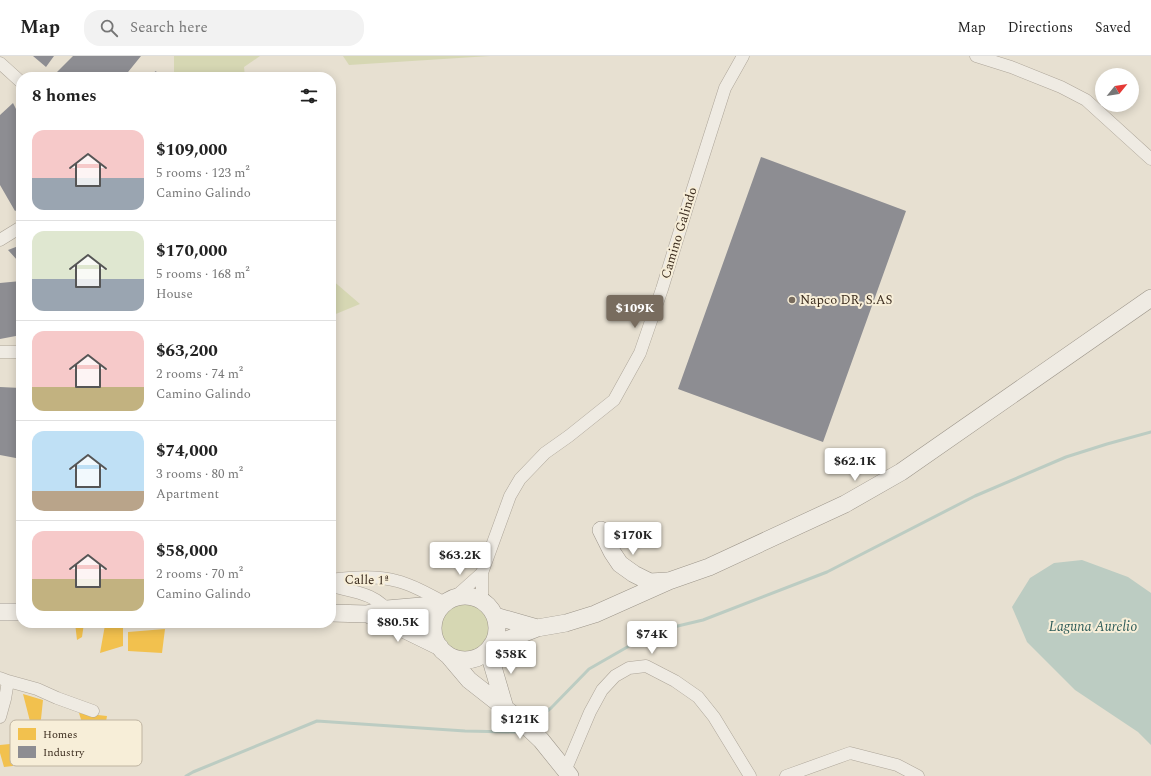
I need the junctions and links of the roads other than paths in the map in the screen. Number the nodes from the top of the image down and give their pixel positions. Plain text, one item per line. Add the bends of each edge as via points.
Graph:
1 (743, 56) edge
2 (976, 56) edge
3 (0, 63) edge
4 (16, 77) edge
5 (1151, 159) edge
6 (16, 230) edge
7 (0, 240) edge
8 (1151, 298) edge
9 (0, 352) edge
10 (16, 352) edge
11 (601, 530) dead end
12 (482, 572) junction
13 (336, 579) edge
14 (669, 581) junction
15 (336, 587) edge
16 (482, 601) junction
17 (447, 602) junction
18 (387, 609) junction
19 (0, 612) edge
20 (16, 612) edge
21 (336, 613) edge
22 (367, 614) junction
23 (495, 616) junction
24 (399, 627) junction
25 (537, 628) junction
26 (490, 648) junction
27 (442, 650) junction
28 (4, 679) edge
29 (505, 708) junction
30 (93, 711) dead end
31 (0, 717) edge
32 (812, 771) edge
33 (568, 774) edge
34 (750, 776) edge
35 (786, 776) edge
36 (918, 776) edge

1 - 12 street, Camino Galindo via 725,88 640,353 614,400 545,452 520,480 510,496
2 - 5 street via 1011,67 1086,100
3 - 4 street
6 - 7 street
8 - 14 main road via 901,472 845,504 709,568
9 - 10 street
11 - 14 main road via 620,564 650,582
12 - 16 street, Camino Galindo
12 - 17 street, Camino Galindo
13 - 17 street, Calle 1ª via 383,578 397,581
14 - 25 main road via 584,618
15 - 18 street, Calle 1ª via 372,597
16 - 17 main road via 470,596
16 - 23 main road
17 - 18 main road
17 - 27 main road via 437,614 434,626 436,639
18 - 22 main road
18 - 24 street, Calle 1ª
19 - 20 main road
21 - 22 main road
22 - 24 main road
23 - 25 main road
23 - 26 main road via 496,637
24 - 27 main road
25 - 26 main road
26 - 27 main road via 479,657 467,660 456,658
26 - 29 main road
27 - 29 main road via 469,680
28 - 30 street
28 - 31 street via 5,699
29 - 33 main road via 540,740
32 - 35 street
32 - 36 street via 850,753 897,765
33 - 34 street via 590,712 602,690 615,676 629,668 646,666 698,697 714,717

